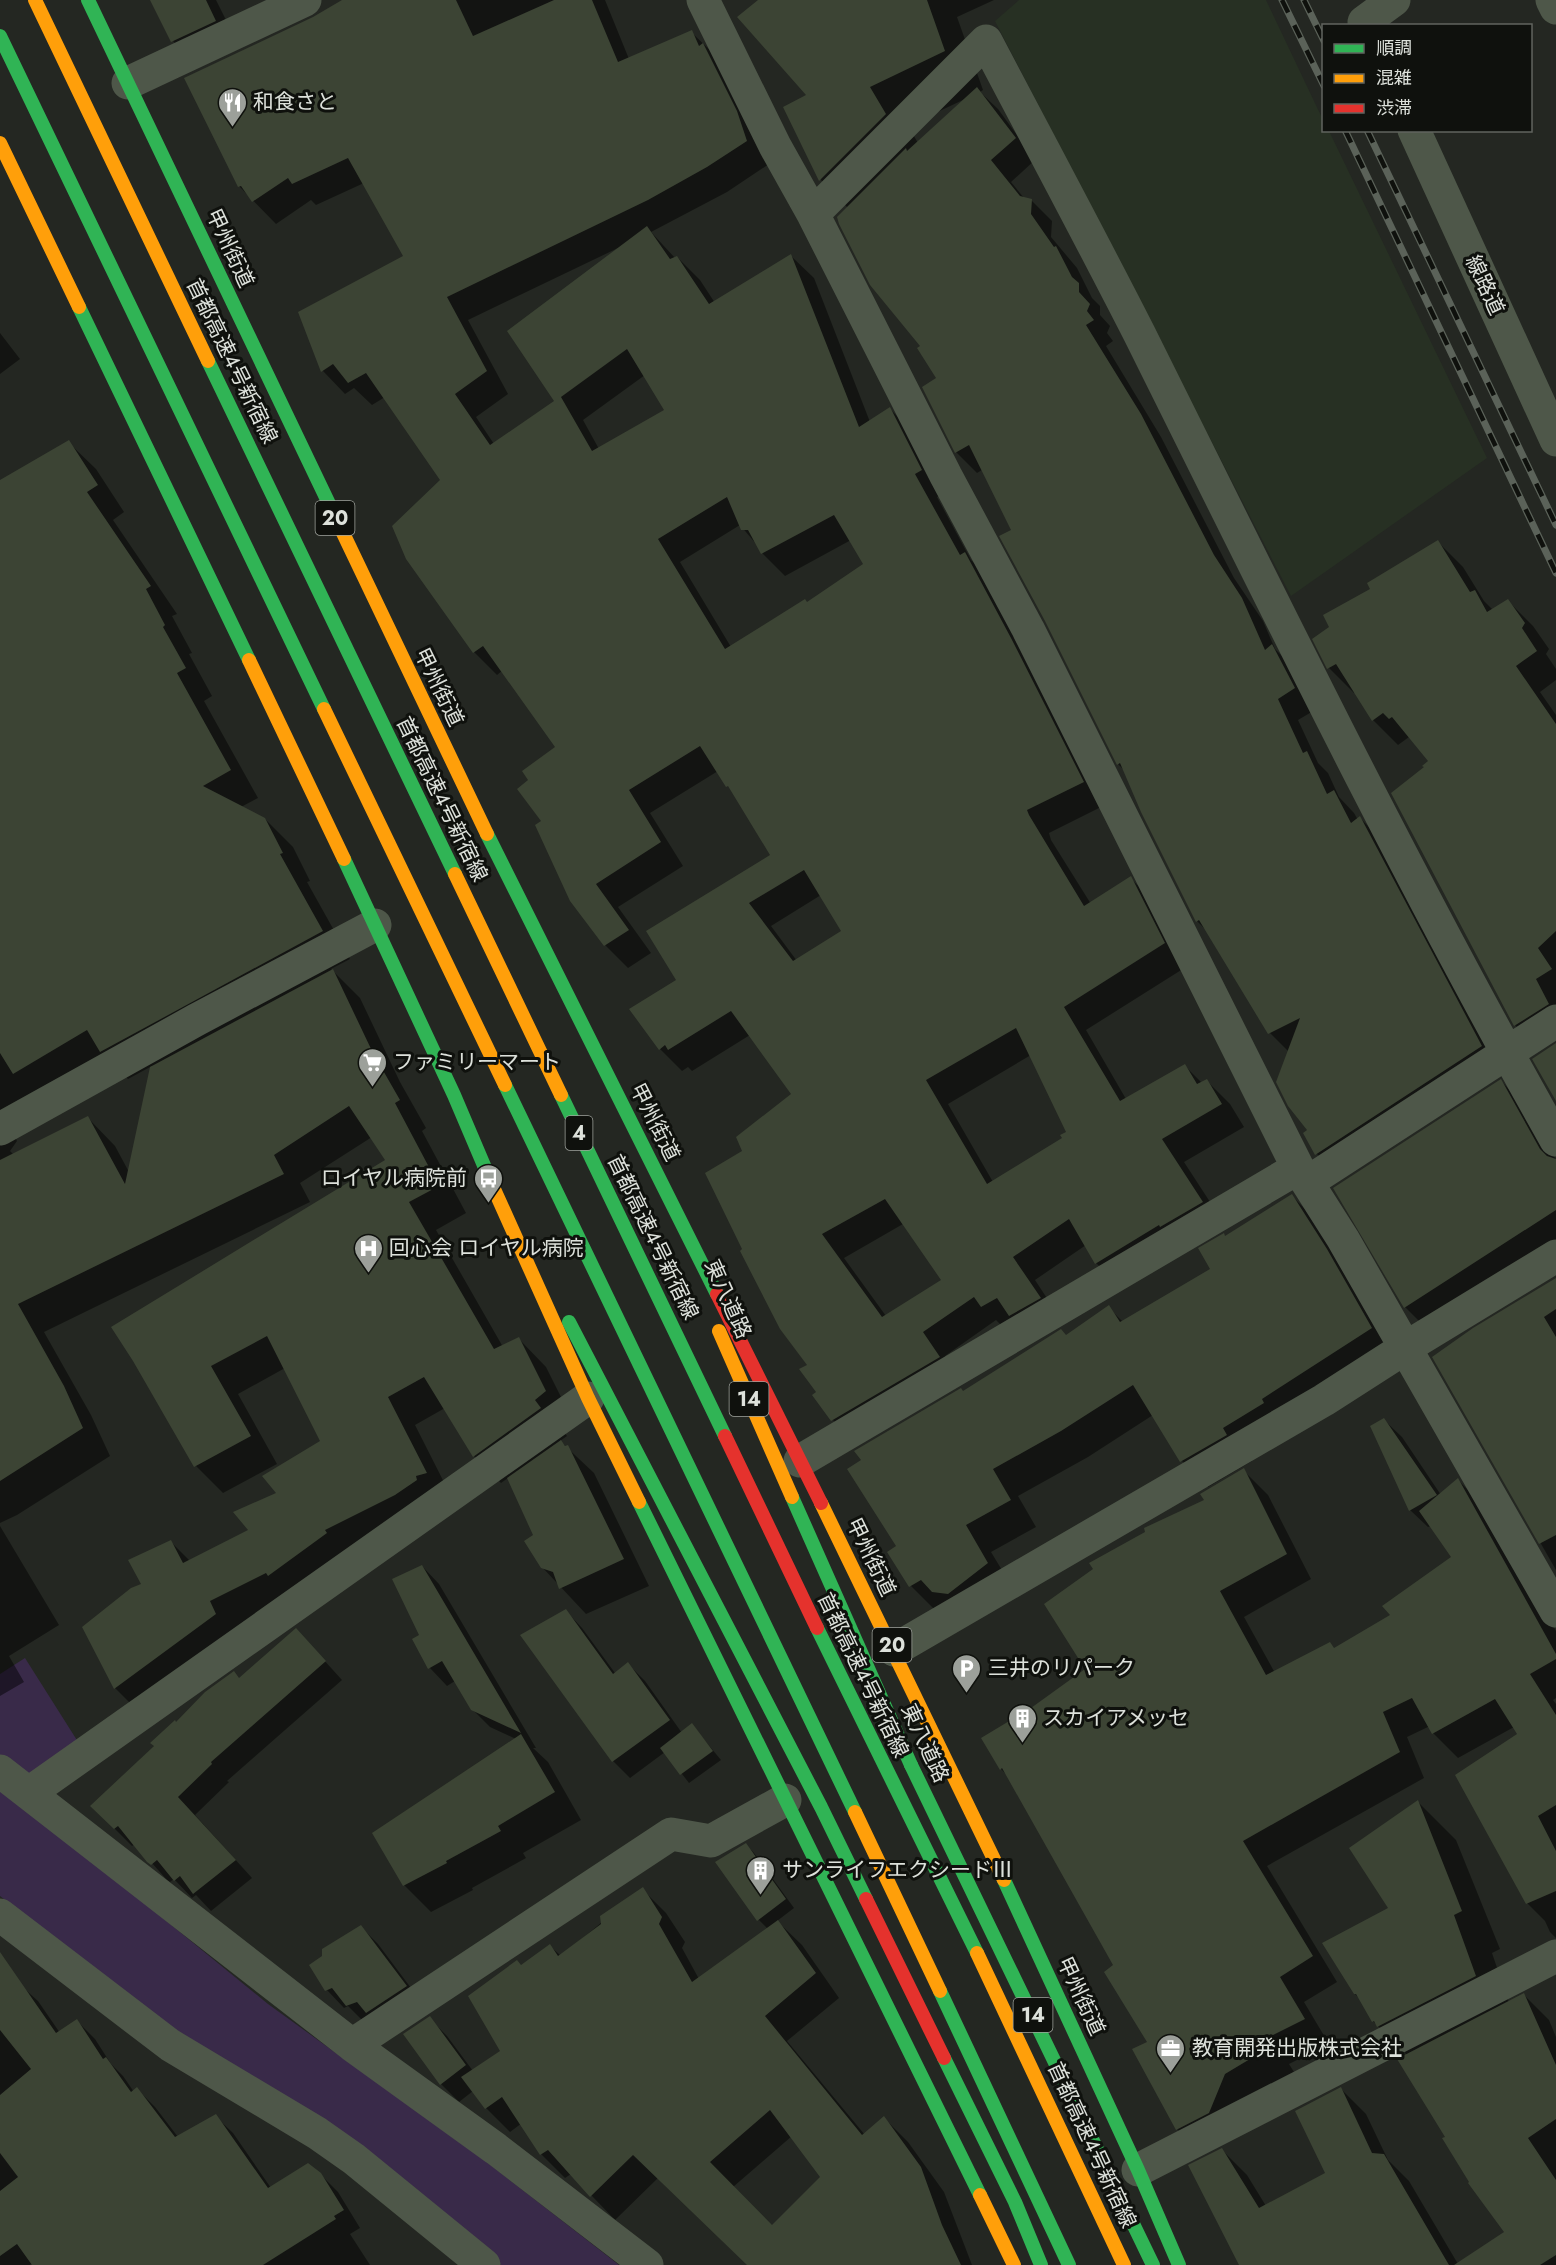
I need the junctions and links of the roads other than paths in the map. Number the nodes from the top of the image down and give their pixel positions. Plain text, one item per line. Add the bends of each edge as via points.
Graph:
1 (35, 0) edge
2 (88, 0) edge
3 (305, 0) edge
4 (703, 0) edge
5 (1394, 0) edge
6 (1552, 0) edge
7 (1556, 8) edge
8 (1361, 16) edge
9 (0, 36) edge
10 (129, 83) junction
11 (1415, 132) edge
12 (0, 143) edge
13 (813, 214) junction
14 (1554, 429) edge
15 (375, 926) junction
16 (1556, 1021) edge
17 (587, 1033) junction
18 (1506, 1053) junction
19 (457, 1105) junction
20 (0, 1129) edge
21 (1556, 1140) edge
22 (1303, 1175) junction
23 (1556, 1256) edge
24 (1405, 1348) junction
25 (588, 1398) junction
26 (800, 1461) junction
27 (1556, 1611) edge
28 (894, 1650) junction
29 (0, 1771) edge
30 (29, 1793) junction
31 (785, 1800) junction
32 (0, 1915) edge
33 (1556, 1956) edge
34 (352, 2045) junction
35 (1138, 2170) junction
36 (1166, 2256) edge
37 (483, 2265) edge
38 (647, 2265) edge
39 (1014, 2265) edge
40 (1041, 2265) edge
41 (1069, 2265) edge
42 (1117, 2265) edge
43 (1124, 2265) edge

1 - 43 main road, 首都高速4号新宿線 / 4, bridge via 873,1745 1000,1998
2 - 10 main road, 甲州街道 / 20
3 - 10 street
4 - 13 street via 774,146
5 - 8 street
6 - 7 street
9 - 41 main road, 4 via 828,1755
10 - 17 main road, 甲州街道 / 20 via 384,621
11 - 14 street, 線路道
12 - 15 main road
13 - 18 street via 986,41
13 - 22 street via 1028,629
15 - 19 main road
15 - 20 street
16 - 18 street
17 - 26 main road, 甲州街道 / 20
17 - 36 main road, 東八道路 / 14, bridge via 911,1765
18 - 21 street
18 - 22 street
19 - 25 main road
19 - 40 main road via 821,1807 1015,2202
22 - 24 street
22 - 26 street
23 - 24 street
24 - 27 street
24 - 28 street via 1324,1400
25 - 30 street
25 - 31 main road
26 - 28 main road, 甲州街道 / 20
28 - 35 main road, 甲州街道 / 20
29 - 30 street
30 - 34 street
31 - 34 street via 711,1841 671,1834
31 - 39 main road
32 - 37 street via 170,2045 354,2158
33 - 35 street
34 - 38 street
35 - 36 main road, 甲州街道 / 20
36 - 42 street

